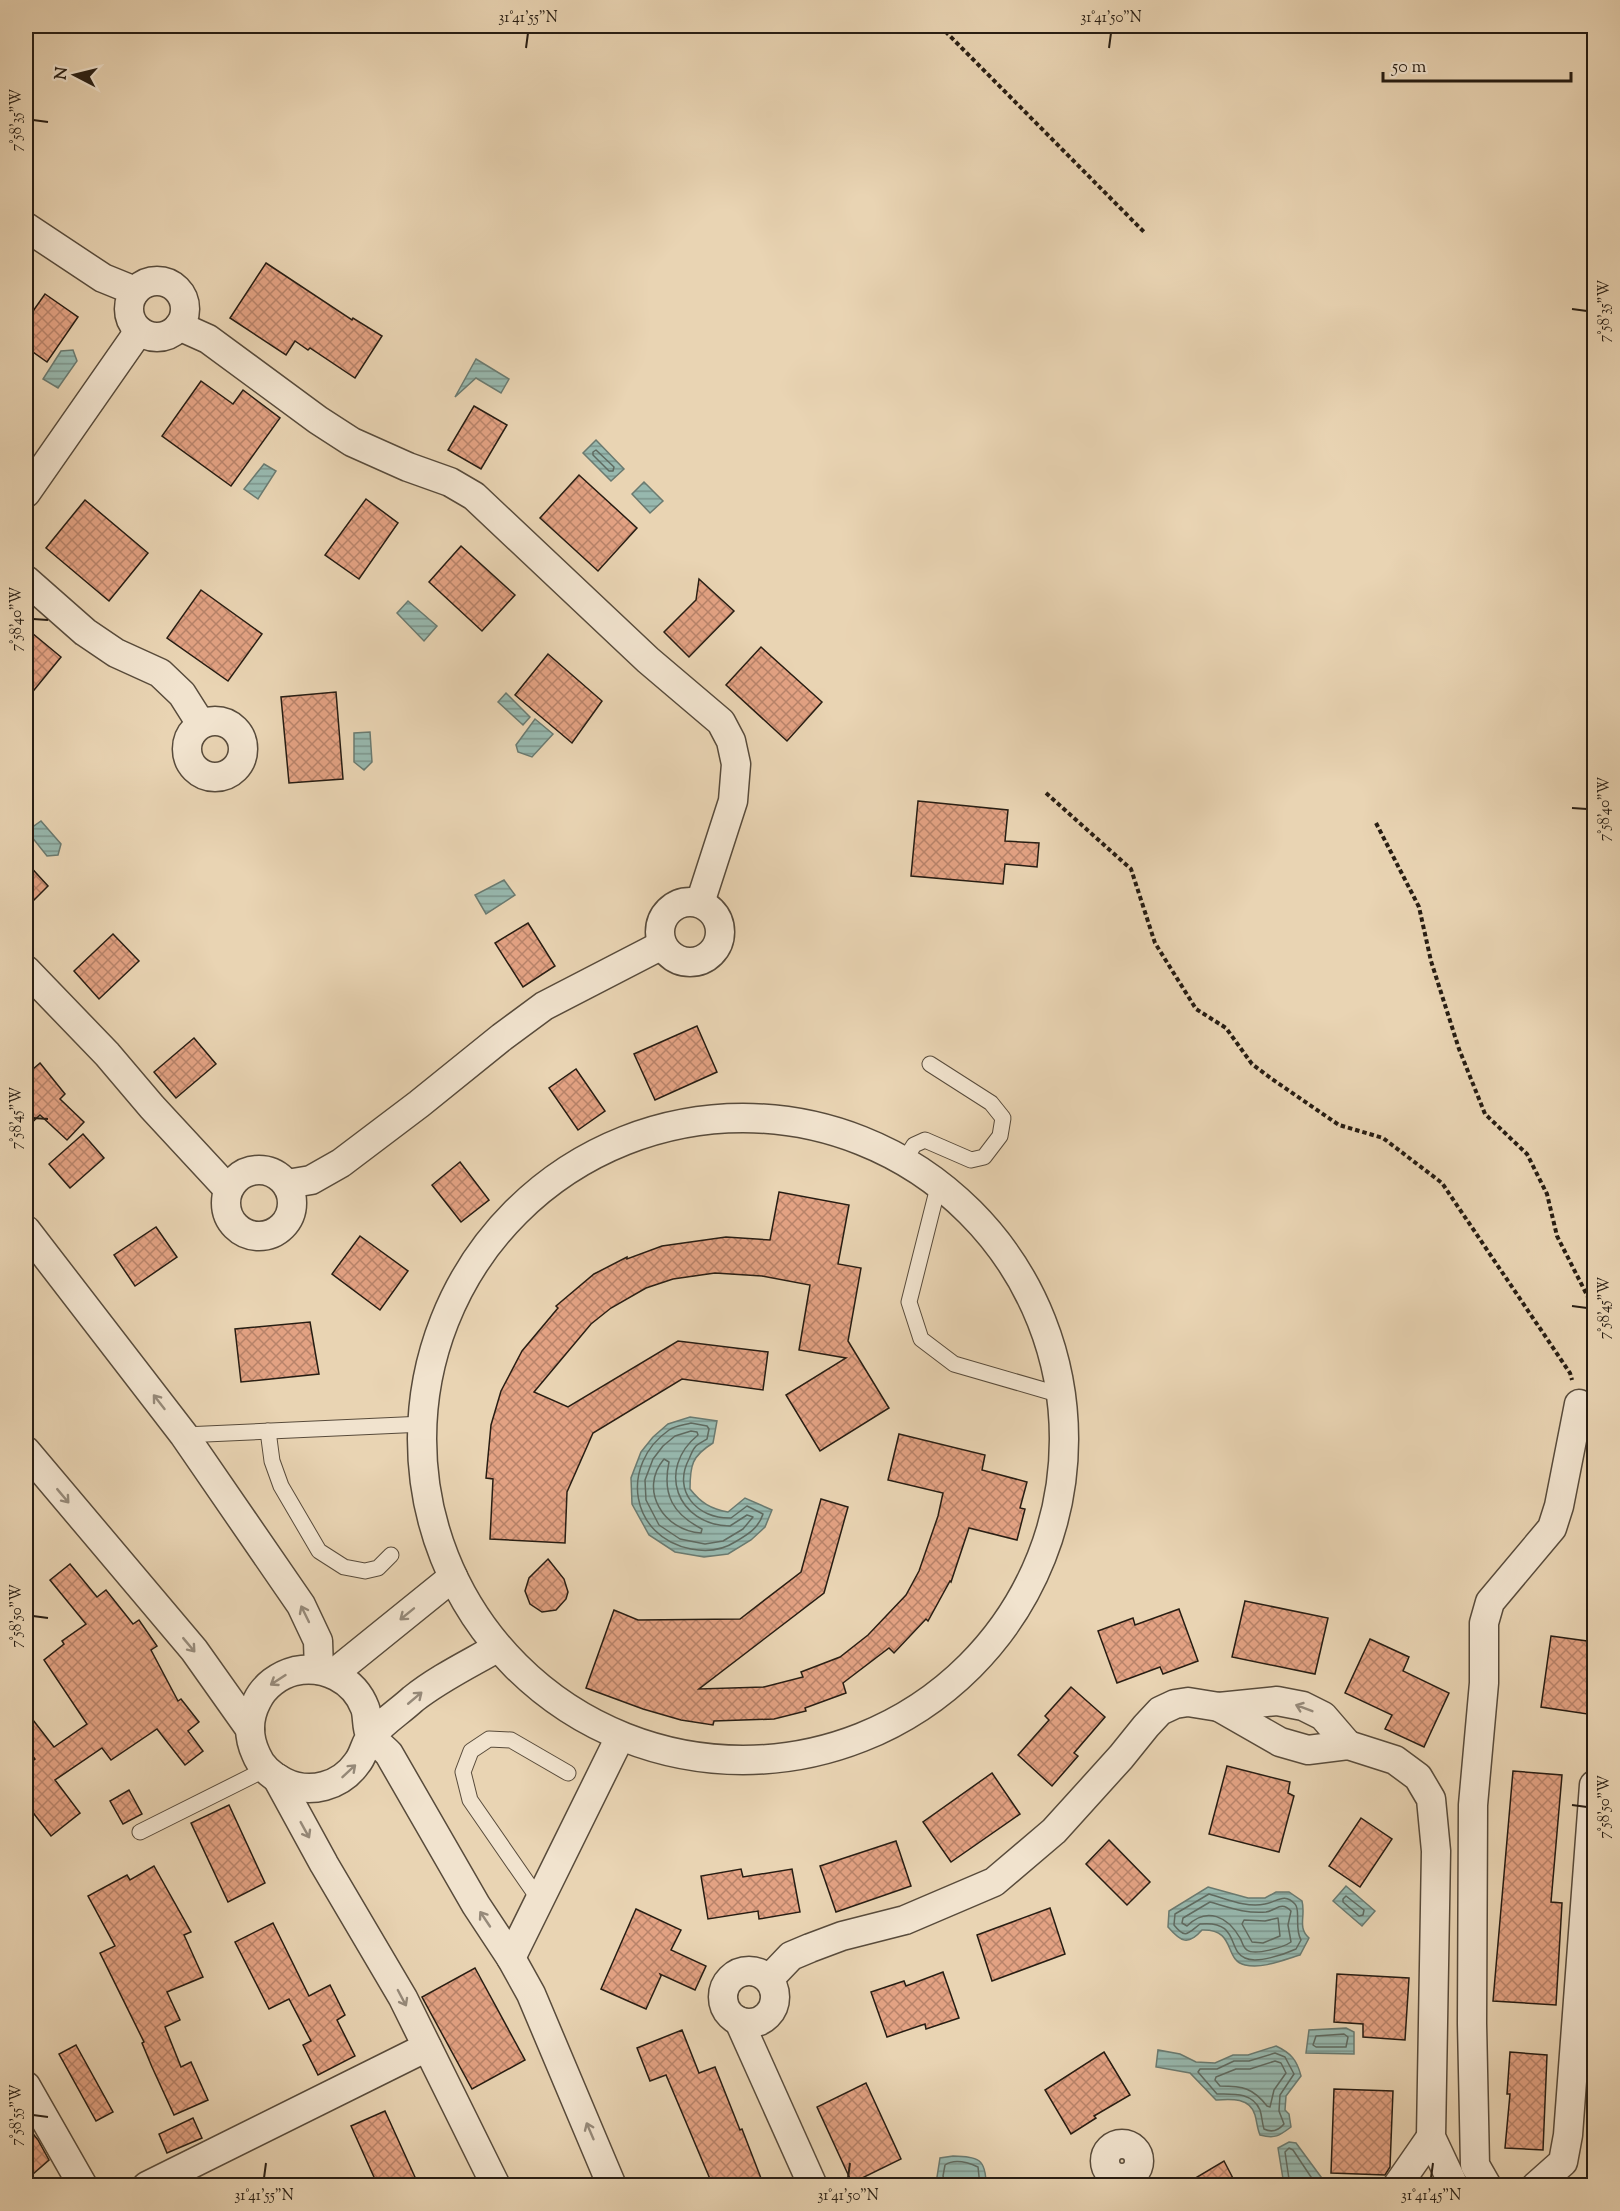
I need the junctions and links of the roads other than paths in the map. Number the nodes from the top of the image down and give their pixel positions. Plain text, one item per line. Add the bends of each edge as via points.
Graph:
1 (26, 227) edge
2 (135, 291) junction
3 (179, 326) junction
4 (139, 331) junction
5 (26, 493) edge
6 (26, 580) edge
7 (201, 724) dead end
8 (700, 903) junction
9 (662, 945) junction
10 (26, 970) edge
11 (930, 1064) dead end
12 (904, 1161) junction
13 (939, 1183) junction
14 (286, 1184) junction
15 (228, 1189) junction
16 (26, 1230) edge
17 (1061, 1395) junction
18 (1579, 1404) road end
19 (424, 1424) junction
20 (268, 1431) junction
21 (184, 1435) junction
22 (26, 1451) edge
23 (391, 1555) dead end
24 (453, 1577) junction
25 (495, 1649) junction
26 (326, 1672) junction
27 (1219, 1707) junction
28 (250, 1729) junction
29 (370, 1736) junction
30 (620, 1737) junction
31 (1348, 1745) junction
32 (568, 1773) dead end
33 (271, 1774) junction
34 (1594, 1785) edge
35 (140, 1832) dead end
36 (540, 1901) junction
37 (511, 1958) junction
38 (769, 1979) junction
39 (739, 2021) junction
40 (427, 2048) junction
41 (26, 2086) edge
42 (1431, 2137) junction
43 (83, 2186) edge
44 (147, 2186) edge
45 (496, 2186) edge
46 (612, 2186) edge
47 (813, 2186) edge
48 (1397, 2186) edge
49 (1455, 2186) edge
50 (1487, 2186) edge
51 (1536, 2186) edge

1 - 2 street via 103,278
2 - 3 street via 154,281 174,287 185,305
2 - 4 street via 129,312
3 - 4 street via 160,336
3 - 8 street via 208,339 352,442 450,482 474,496 648,660 721,722 731,741 736,764 733,801
4 - 5 street
6 - 7 street via 85,632 116,653 160,673 182,694
8 - 9 street via 677,904 667,911 660,927
8 - 9 street via 718,919 719,943 712,953 691,963 669,955
9 - 14 street via 544,1006 341,1163 311,1180
10 - 15 street
11 - 12 lane via 991,1103 1003,1118 1000,1136 984,1157 971,1160 925,1140 914,1145
12 - 13 street
12 - 19 street via 883,1148 821,1125 756,1116 690,1120 627,1138 568,1168 517,1209 475,1261 444,1319 426,1383
13 - 17 street via 987,1228 1024,1282 1050,1343
13 - 17 lane via 909,1302 921,1340 954,1364
14 - 15 street via 263,1169 249,1170
14 - 15 street via 291,1195 290,1214 279,1229 268,1235 243,1233 233,1224 225,1201
21 -> 16 street
17 - 30 street via 1062,1475 1048,1539 1015,1609 982,1653 934,1698 877,1732 814,1753 771,1759 684,1756
18 - 50 street via 1552,1528 1490,1602 1484,1623 1484,1683 1473,1805 1472,2023 1475,2165
19 - 20 lane
19 - 24 street via 430,1515
20 - 21 lane
20 - 23 lane via 272,1461 281,1486 319,1551 344,1567 365,1571 378,1568
26 -> 21 street via 318,1641 301,1605
22 -> 28 street via 194,1650
24 - 25 street
24 -> 26 street
29 -> 25 street via 425,1689
25 - 30 street via 571,1711
26 -> 28 street via 290,1672 271,1684 257,1700
26 - 29 street via 347,1682 357,1694 365,1708
27 - 31 street via 1280,1742 1308,1750
31 -> 27 street via 1323,1716 1303,1706 1277,1701
27 - 38 street via 1188,1702 1160,1711 1054,1831 994,1882 904,1920 842,1936 791,1956
28 - 33 street via 257,1757
33 -> 29 street via 305,1788 335,1783 358,1763
37 -> 29 street via 389,1754
30 - 36 street
31 - 42 street via 1395,1760 1418,1777 1431,1799 1436,1851
32 - 36 lane via 512,1740 489,1739 471,1751 463,1772 470,1800
33 - 35 lane
33 -> 40 street via 403,1998
34 - 51 street via 1568,2135 1563,2162
36 - 37 street
46 -> 37 street via 531,1994
38 - 39 street via 776,2002 771,2013 751,2024
38 - 39 street via 748,1970 728,1981 723,1992 724,2004
39 - 47 street
40 - 44 street
40 - 45 street
41 - 43 street
42 - 48 street
42 - 49 street

